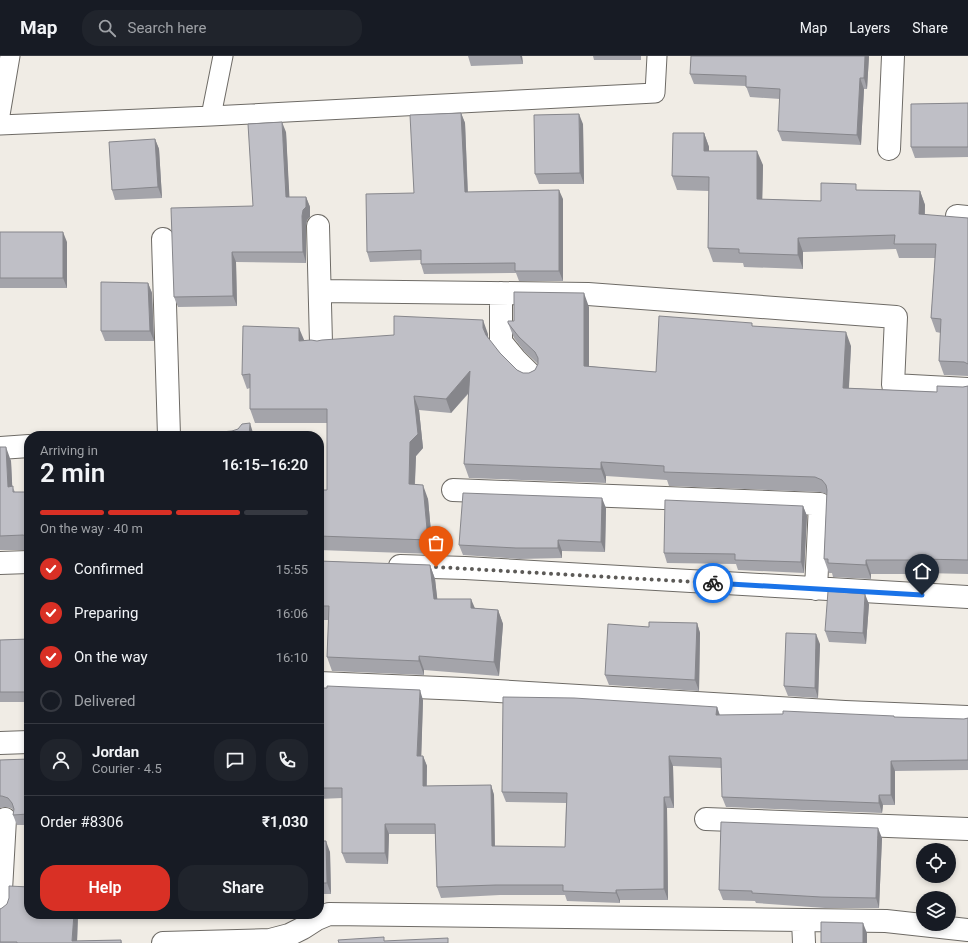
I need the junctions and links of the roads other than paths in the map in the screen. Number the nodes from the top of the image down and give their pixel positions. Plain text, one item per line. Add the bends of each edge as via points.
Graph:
1 (10, 56) edge
2 (222, 56) edge
3 (657, 56) edge
4 (893, 56) edge
5 (0, 115) edge
6 (211, 116) junction
7 (0, 125) edge
8 (890, 149) dead end
9 (318, 226) dead end
10 (163, 238) dead end
11 (320, 291) junction
12 (501, 293) junction
13 (321, 343) edge
14 (531, 375) edge
15 (968, 390) edge
16 (169, 431) edge
17 (24, 446) edge
18 (0, 448) edge
19 (453, 490) dead end
20 (24, 562) edge
21 (0, 563) edge
22 (380, 565) edge
23 (816, 589) junction
24 (968, 597) edge
25 (324, 683) edge
26 (968, 717) edge
27 (24, 742) edge
28 (0, 743) edge
29 (5, 819) dead end
30 (706, 819) dead end
31 (968, 829) edge
32 (0, 908) edge
33 (324, 916) edge
34 (317, 919) edge
35 (803, 920) junction
36 (968, 930) edge
37 (163, 943) edge
38 (804, 943) edge

1 - 5 lane
2 - 6 lane
3 - 6 lane via 655,92
4 - 8 street
6 - 7 lane
9 - 11 street
10 - 16 street
11 - 12 street
11 - 13 street
12 - 14 street via 501,342
12 - 15 street via 588,294 896,317 893,385
17 - 18 street
19 - 23 street via 820,504
20 - 21 street
22 - 23 street
23 - 24 street
25 - 26 street
27 - 28 street
29 - 32 street
30 - 31 street
33 - 35 street via 329,914
34 - 37 street via 289,935 270,940
35 - 36 street via 886,921
35 - 38 street

